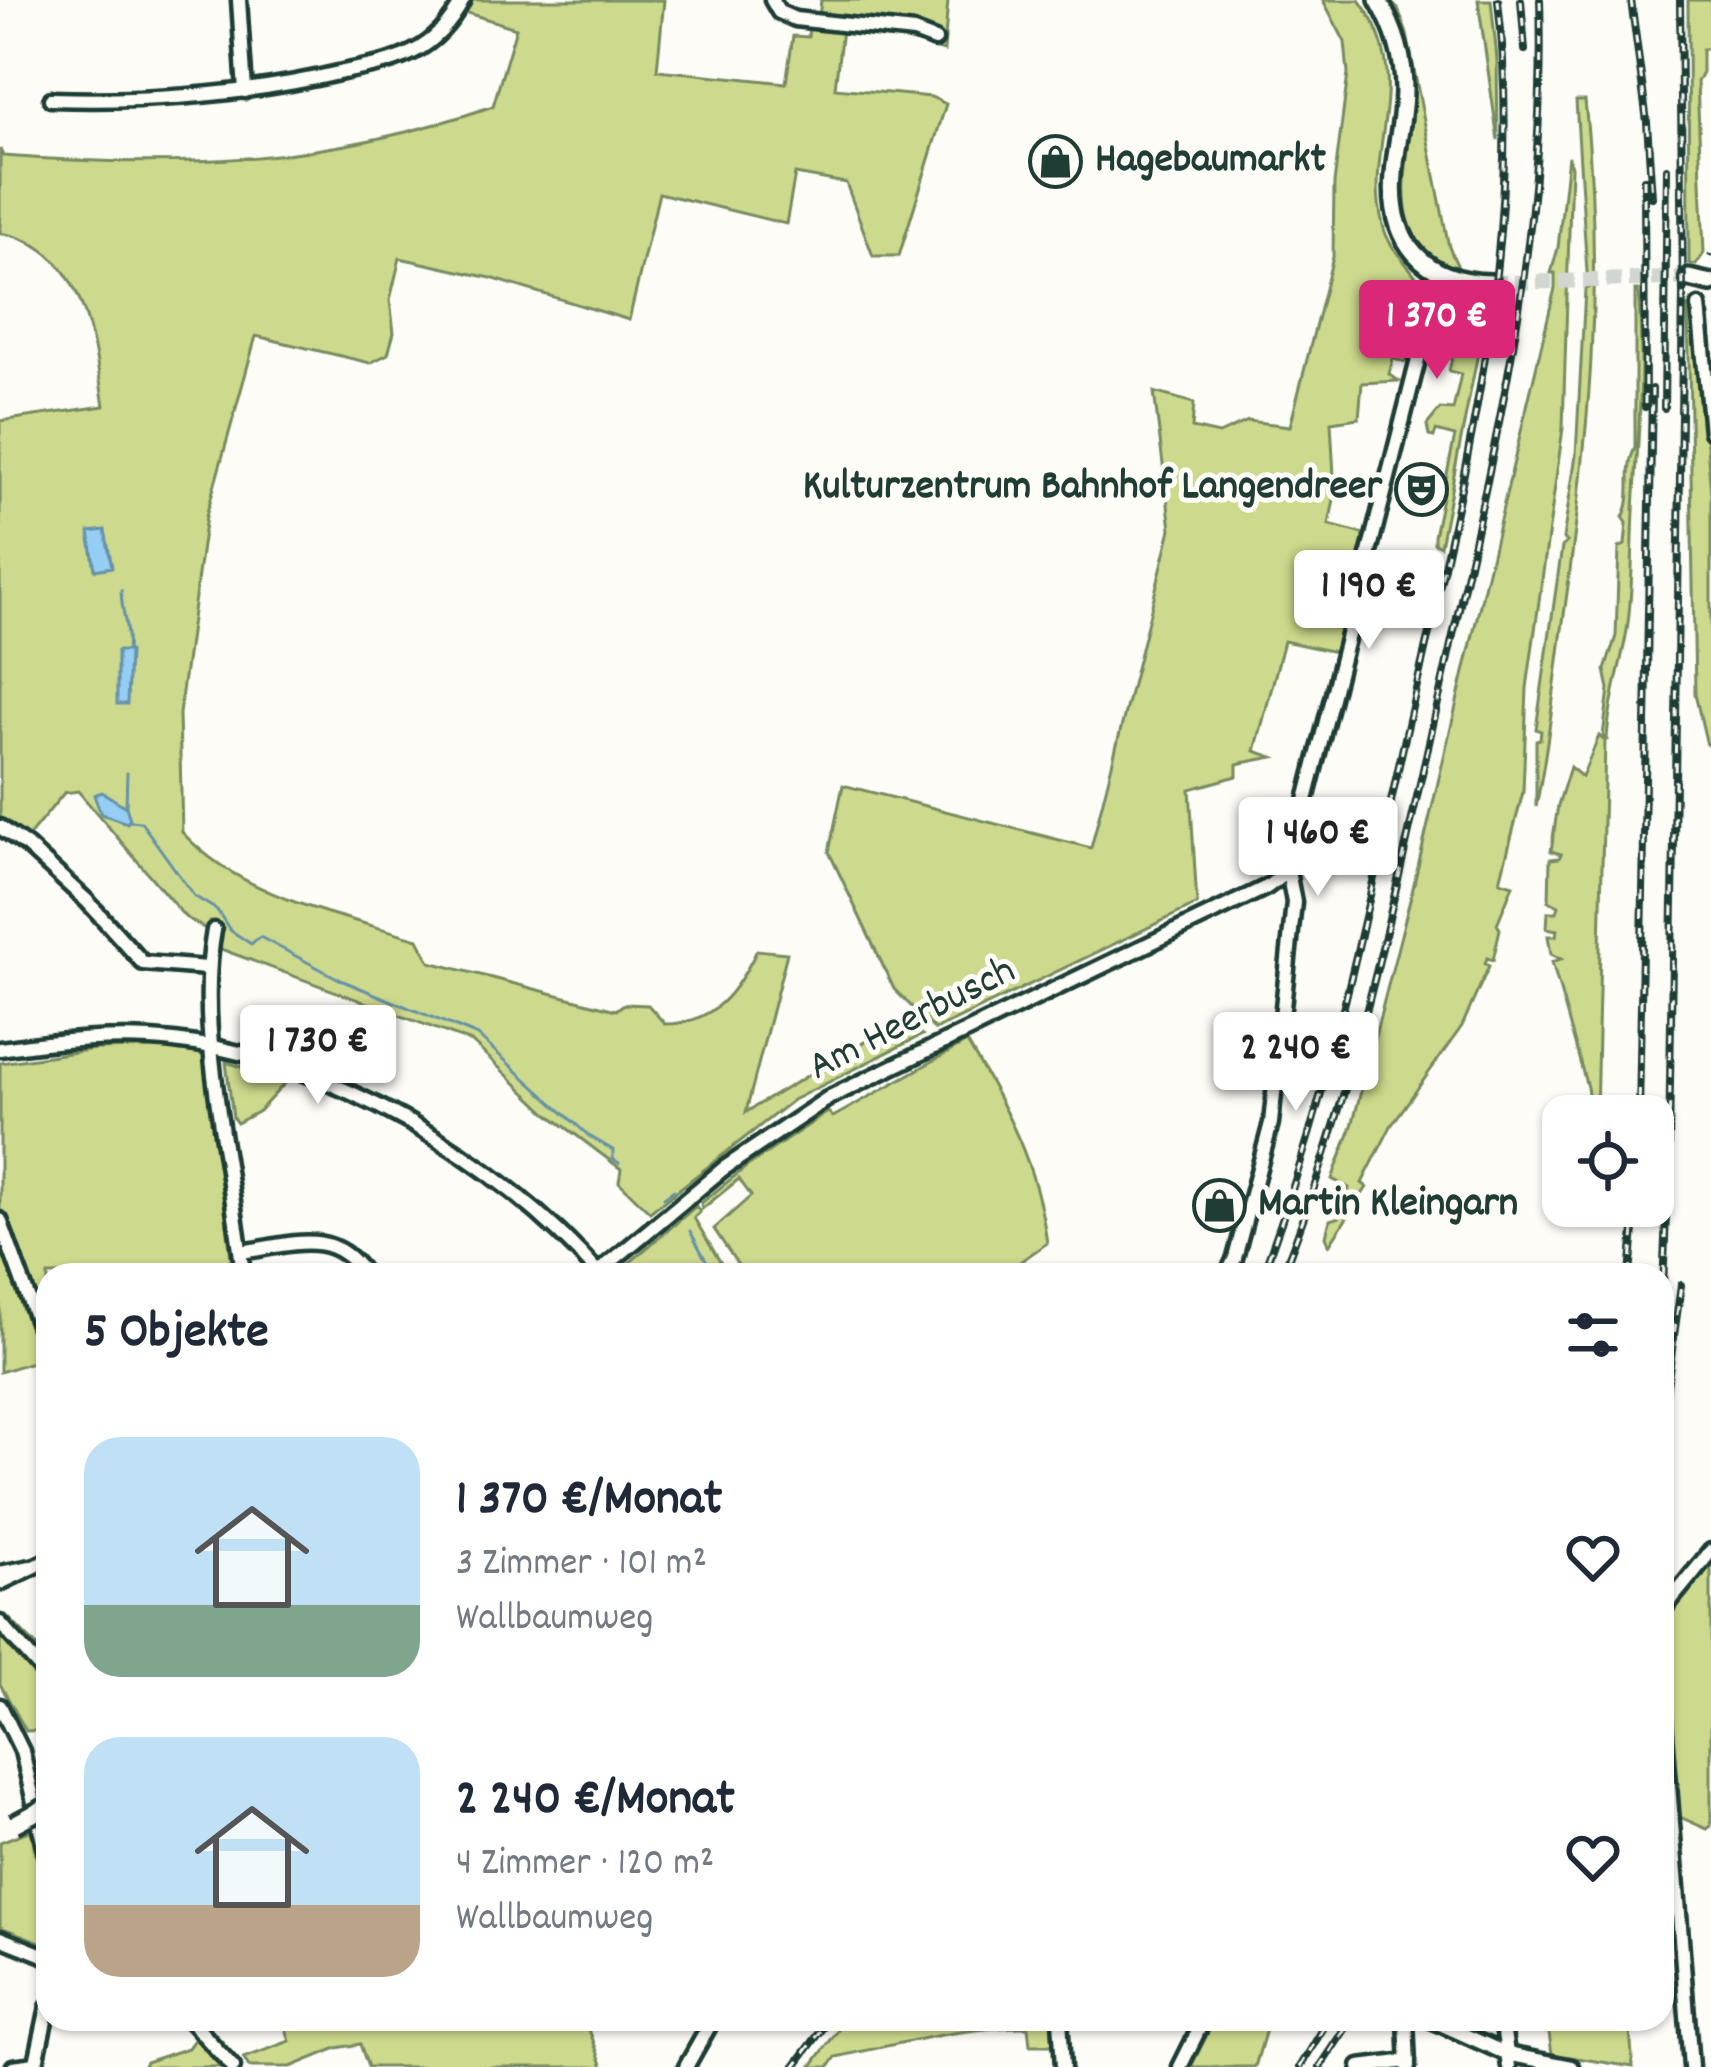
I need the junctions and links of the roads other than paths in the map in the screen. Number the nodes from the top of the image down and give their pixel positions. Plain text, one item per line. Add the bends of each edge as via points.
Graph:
1 (239, 0) edge
2 (464, 0) edge
3 (772, 0) edge
4 (1378, 0) edge
5 (935, 40) dead end
6 (245, 91) junction
7 (51, 99) dead end
8 (1444, 276) junction
9 (1491, 283) tunnel mouth
10 (1699, 306) dead end
11 (1711, 432) edge
12 (0, 827) edge
13 (1288, 871) junction
14 (214, 930) dead end
15 (208, 968) junction
16 (213, 1047) junction
17 (0, 1049) edge
18 (0, 1220) edge
19 (241, 1252) junction
20 (242, 1263) edge
21 (357, 1263) edge
22 (589, 1263) edge
23 (611, 1263) edge
24 (1233, 1263) edge
25 (36, 1319) edge
26 (1711, 1551) edge
27 (36, 1565) edge
28 (31, 1567) junction
29 (0, 1573) edge
30 (0, 1583) edge
31 (1674, 1596) edge
32 (0, 1624) edge
33 (36, 1664) edge
34 (0, 1706) edge
35 (36, 1810) edge
36 (36, 1812) edge
37 (7, 1827) edge
38 (1674, 1848) edge
39 (0, 1938) edge
40 (36, 1952) edge
41 (43, 2031) edge
42 (200, 2031) edge
43 (706, 2031) edge
44 (1061, 2031) edge
45 (1198, 2031) edge
46 (1407, 2031) edge
47 (1452, 2031) edge
48 (1504, 2031) edge
49 (1508, 2061) edge
50 (1408, 2064) edge
51 (35, 2065) edge
52 (1565, 2066) edge
53 (13, 2067) edge
54 (233, 2067) edge
55 (686, 2067) edge
56 (1063, 2067) edge
57 (1180, 2067) edge
58 (1360, 2067) edge
59 (1691, 2067) edge

1 - 6 street
2 - 6 street via 436,35 399,58
3 - 5 street via 795,19
4 - 8 main road via 1404,86 1397,221 1416,255
6 - 7 street
8 - 9 main road
8 - 13 street via 1430,293
10 - 11 street
12 - 15 street via 87,901 142,963
13 - 23 street, Am Heerbusch via 830,1096 723,1168
13 - 24 street via 1294,902 1270,1123
14 - 15 street
15 - 16 street
16 - 17 street via 151,1040
16 - 19 street
16 - 22 street via 295,1070 415,1127 518,1197
18 - 25 street
19 - 20 street
19 - 21 street via 331,1244
26 - 31 street
27 - 28 street
28 - 29 street
28 - 30 street
32 - 33 street
34 - 35 street via 22,1751
36 - 37 main road, bridge
38 - 59 street
39 - 40 street
41 - 51 street
42 - 54 street
43 - 55 street
44 - 56 street
45 - 57 street
46 - 50 street
47 - 49 street
48 - 49 street
49 - 52 street
50 - 58 street
51 - 53 street

